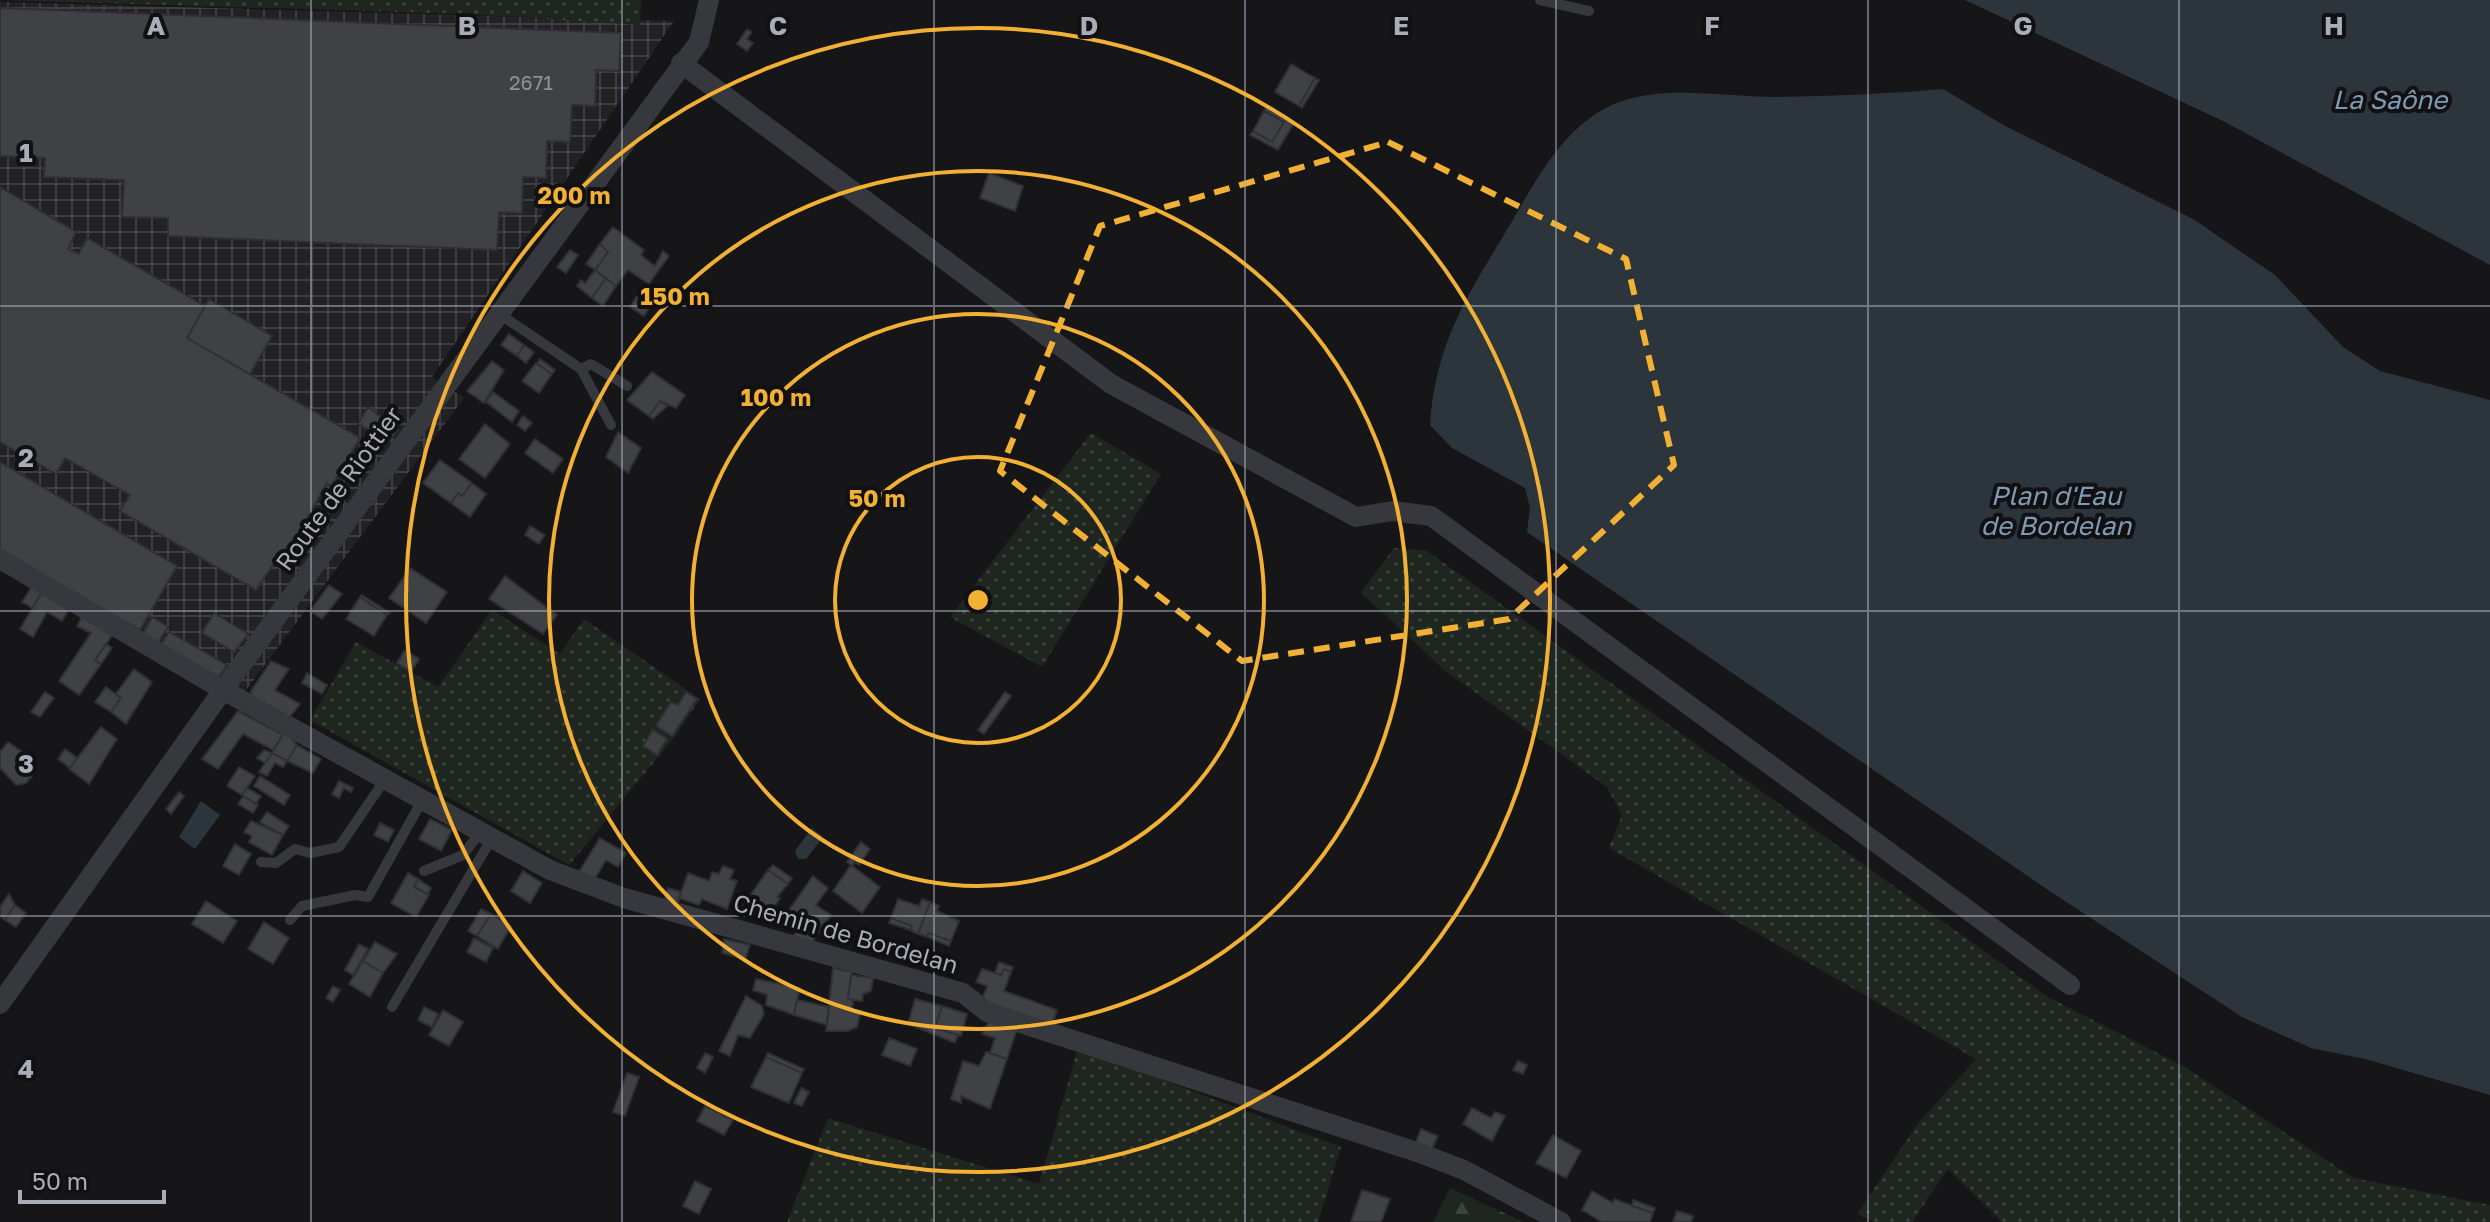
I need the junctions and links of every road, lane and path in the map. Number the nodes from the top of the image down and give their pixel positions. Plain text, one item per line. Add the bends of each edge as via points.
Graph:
1 (709, 0) edge
2 (1540, 0) edge
3 (1589, 11) dead end
4 (681, 63) junction
5 (498, 313) junction
6 (581, 369) junction
7 (627, 386) dead end
8 (611, 425) dead end
9 (0, 559) edge
10 (223, 690) junction
11 (386, 778) junction
12 (423, 799) junction
13 (486, 834) junction
14 (261, 862) dead end
15 (424, 871) dead end
16 (290, 920) dead end
17 (2070, 985) dead end
18 (0, 1004) edge
19 (392, 1007) dead end
20 (1561, 1222) edge

1 - 4 street, Route de Riottier via 699,42
2 - 3 lane
4 - 5 street, Route de Riottier
4 - 17 street via 1111,384 1356,517 1393,511 1431,516
5 - 6 lane
5 - 10 street, Route de Riottier
6 - 7 lane via 591,364
6 - 8 lane
9 - 10 street, Chemin de Bordelan
10 - 11 street, Chemin de Bordelan
10 - 18 street, Route de Riottier
11 - 12 street, Chemin de Bordelan
11 - 14 lane via 339,847 310,853 295,849 276,863
12 - 13 street, Chemin de Bordelan
12 - 16 lane via 368,897 302,906
13 - 15 lane via 463,855
13 - 19 lane
13 - 20 street, Chemin de Bordelan via 550,870 624,898 963,993 987,1012 1420,1153 1464,1170

